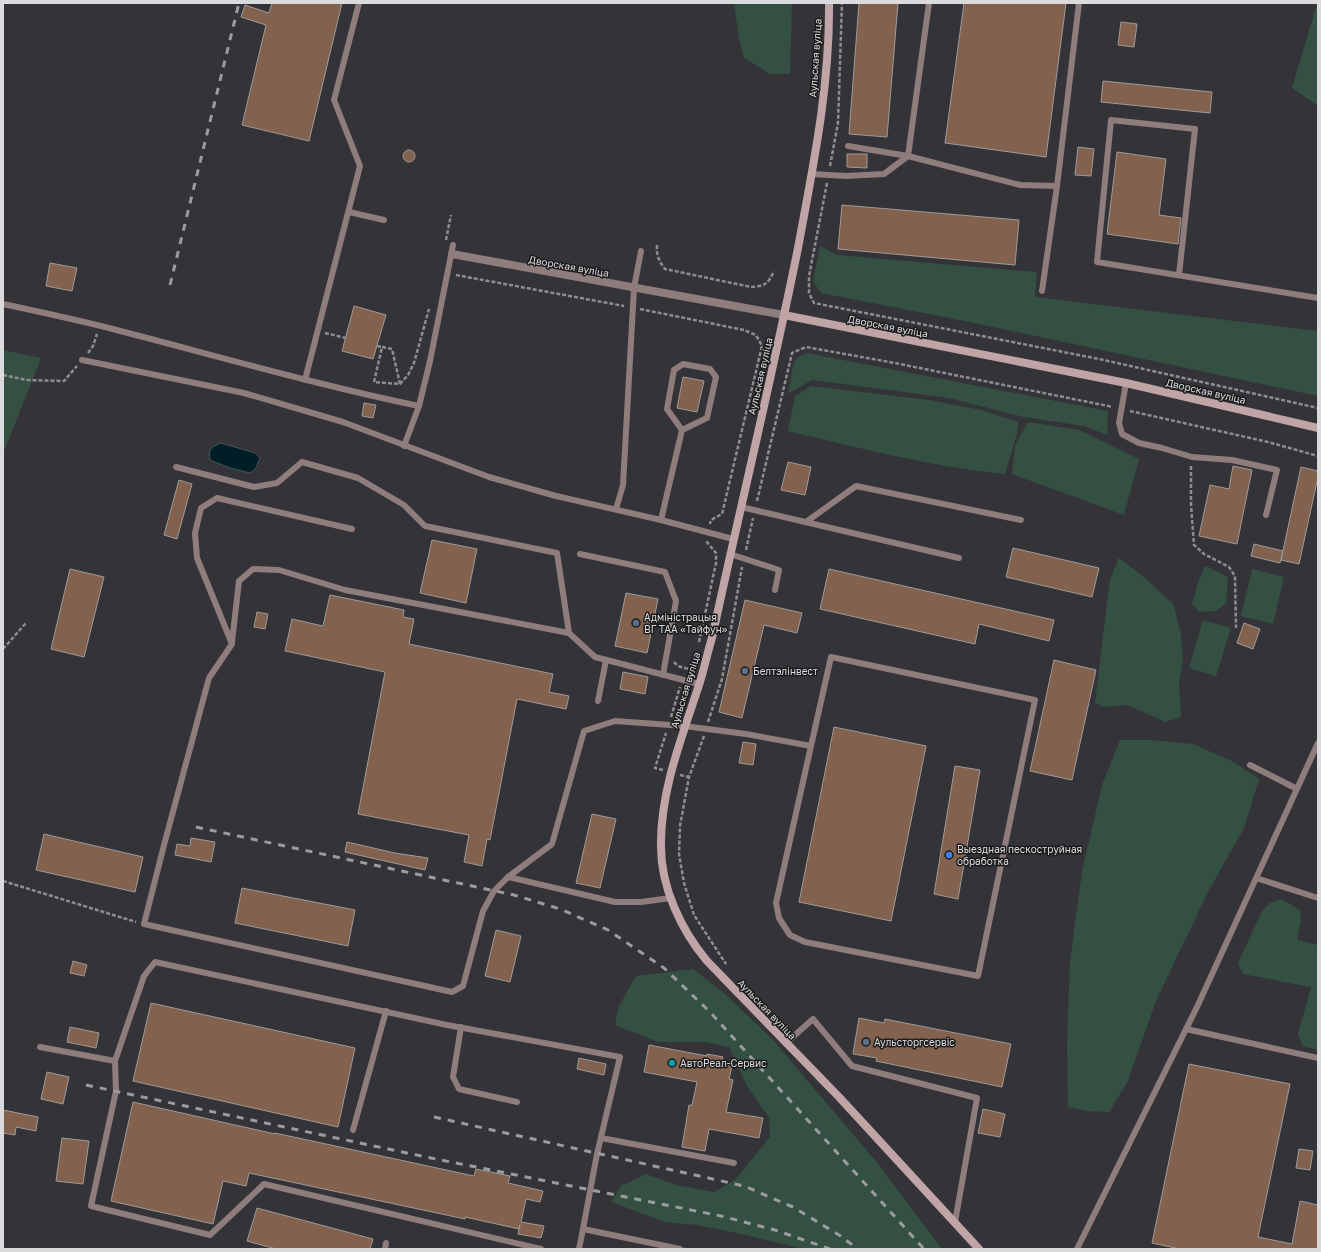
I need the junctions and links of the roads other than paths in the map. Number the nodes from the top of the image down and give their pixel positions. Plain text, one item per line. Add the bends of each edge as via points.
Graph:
1 (359, 3) edge
2 (828, 3) edge
3 (929, 3) edge
4 (1079, 3) edge
5 (848, 146) dead end
6 (908, 156) junction
7 (812, 174) junction
8 (1057, 186) junction
9 (349, 212) junction
10 (384, 220) dead end
11 (453, 245) dead end
12 (641, 251) dead end
13 (452, 254) junction
14 (1179, 275) junction
15 (634, 288) junction
16 (1042, 291) dead end
17 (1318, 298) edge
18 (3, 304) edge
19 (784, 315) junction
20 (82, 360) road end
21 (305, 380) junction
22 (1126, 383) junction
23 (419, 406) junction
24 (1318, 428) edge
25 (682, 430) junction
26 (404, 446) junction
27 (176, 467) dead end
28 (741, 507) junction
29 (616, 509) junction
30 (1266, 515) dead end
31 (661, 520) junction
32 (1021, 520) dead end
33 (806, 522) junction
34 (352, 529) dead end
35 (733, 539) junction
36 (580, 554) dead end
37 (730, 554) junction
38 (960, 558) dead end
39 (775, 590) dead end
40 (569, 633) junction
41 (232, 644) junction
42 (606, 660) junction
43 (663, 674) junction
44 (699, 684) junction
45 (598, 702) dead end
46 (684, 726) junction
47 (1318, 743) edge
48 (811, 746) junction
49 (1250, 765) dead end
50 (1296, 789) junction
51 (508, 877) junction
52 (1256, 878) junction
53 (671, 898) junction
54 (1318, 898) edge
55 (386, 1011) junction
56 (462, 1027) junction
57 (1186, 1029) junction
58 (786, 1043) junction
59 (40, 1047) dead end
60 (1318, 1058) edge
61 (115, 1061) junction
62 (517, 1102) dead end
63 (353, 1130) dead end
64 (601, 1138) junction
65 (734, 1163) dead end
66 (955, 1222) junction
67 (583, 1229) junction
68 (648, 1246) edge
69 (540, 1249) edge
70 (579, 1249) edge
71 (680, 1249) edge
72 (979, 1249) edge
73 (1077, 1249) edge

1 - 9 lane via 334,100 360,166
2 - 7 street, Аульская вуліца via 824,86
3 - 6 lane
4 - 8 lane
5 - 6 lane
6 - 7 lane via 884,174
6 - 8 lane via 1020,185
7 - 19 street, Аульская вуліца
8 - 16 lane
9 - 10 lane
9 - 21 lane
11 - 13 lane
12 - 15 lane
13 - 15 street, Дворская вуліца
13 - 23 lane
14 - 14 lane via 1098,262 1112,120 1195,129
14 - 17 lane
15 - 19 street, Дворская вуліца
15 - 29 lane via 623,485
18 - 21 lane via 99,326
19 - 22 street, Дворская вуліца
19 - 28 street, Аульская вуліца
20 - 26 lane via 244,393 344,422
21 - 23 lane
22 - 24 street, Дворская вуліца
22 - 30 lane via 1119,423 1122,434 1139,443 1192,457 1232,460 1277,470
23 - 26 lane
25 - 25 lane via 667,409 674,370 683,364 710,369 716,377 707,418
25 - 31 lane
26 - 29 lane via 488,477
27 - 40 lane via 254,487 277,483 302,462 358,478 404,505 425,526 557,553
28 - 33 lane
28 - 35 street, Аульская вуліца
29 - 31 lane
31 - 35 lane
32 - 33 lane via 856,486
33 - 38 lane
34 - 41 lane via 217,498 201,508 195,532 197,558
35 - 37 street, Аульская вуліца
36 - 43 lane via 665,572 676,601
37 - 39 lane via 779,570
37 - 44 street, Аульская вуліца
40 - 41 lane via 345,590 279,570 253,569 238,581
40 - 42 lane via 595,658
41 - 51 lane via 209,678 144,924 452,992 463,986 483,911 494,891
42 - 43 lane
42 - 45 lane
43 - 44 lane
44 - 46 street, Аульская вуліца
46 - 48 lane
46 - 51 lane via 615,721 584,732 552,844
46 - 53 street, Аульская вуліца via 663,813 661,848
47 - 50 lane
48 - 48 lane via 776,903 779,918 790,934 805,942 978,976 1035,700 831,657
49 - 50 lane
50 - 52 lane
51 - 53 lane via 615,902
52 - 54 lane
52 - 57 lane
53 - 58 street, Аульская вуліца via 695,947 706,961
55 - 56 lane
55 - 61 lane via 155,962 144,976
55 - 63 lane
56 - 62 lane via 453,1077 459,1089
56 - 64 lane via 620,1057
57 - 60 lane
57 - 73 lane
58 - 66 street, Аульская вуліца
58 - 66 lane via 813,1019 852,1066 977,1098
59 - 61 lane
61 - 69 lane via 116,1091 91,1206 210,1235 264,1184
64 - 65 lane
64 - 67 lane
66 - 72 street, Аульская вуліца
67 - 68 lane
67 - 70 lane
68 - 71 lane

